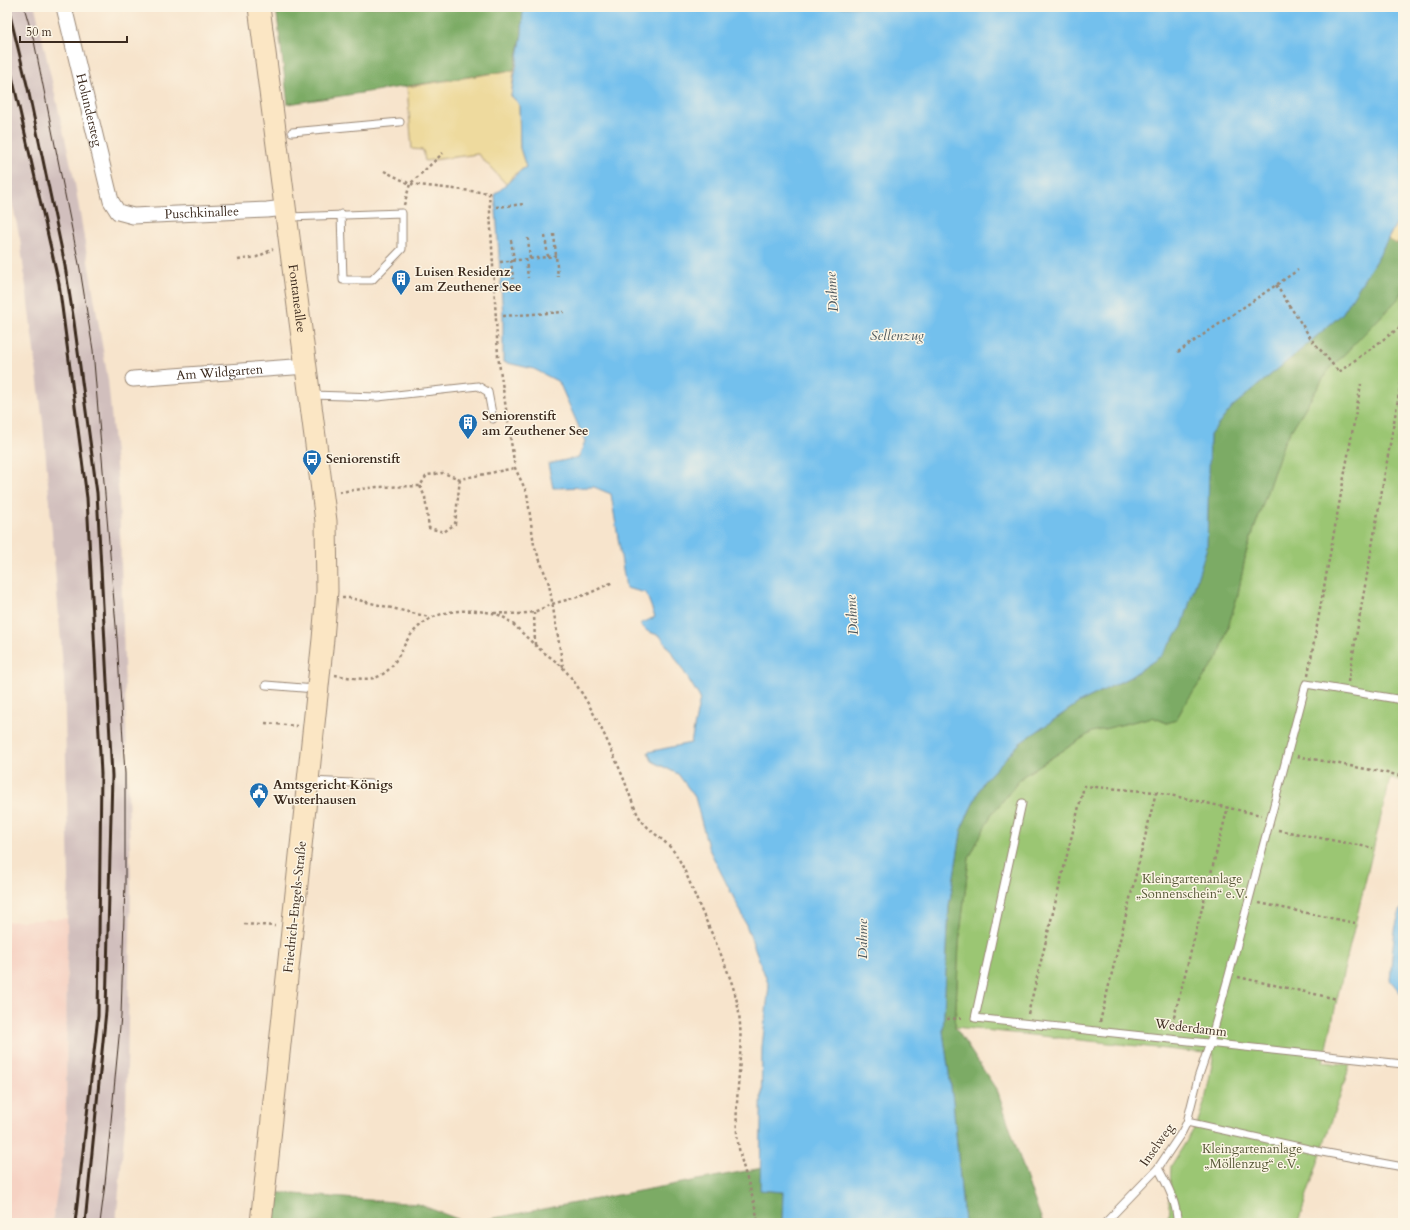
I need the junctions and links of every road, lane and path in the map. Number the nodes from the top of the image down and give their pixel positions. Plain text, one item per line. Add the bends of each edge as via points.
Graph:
1 (64, 7) edge
2 (259, 7) edge
3 (400, 122) dead end
4 (292, 132) dead end
5 (443, 153) dead end
6 (384, 171) dead end
7 (410, 184) junction
8 (525, 204) dead end
9 (496, 207) dead end
10 (118, 212) joint
11 (286, 212) junction
12 (402, 213) junction
13 (341, 214) junction
14 (554, 234) dead end
15 (545, 236) dead end
16 (528, 238) dead end
17 (511, 240) dead end
18 (278, 248) dead end
19 (556, 256) junction
20 (548, 257) junction
21 (526, 259) junction
22 (530, 259) junction
23 (238, 260) dead end
24 (512, 260) junction
25 (500, 262) dead end
26 (1298, 270) dead end
27 (558, 277) dead end
28 (528, 278) dead end
29 (513, 279) dead end
30 (1276, 285) junction
31 (564, 312) dead end
32 (503, 316) dead end
33 (1403, 325) edge
34 (1178, 352) dead end
35 (307, 366) junction
36 (1403, 371) edge
37 (133, 379) dead end
38 (1361, 384) dead end
39 (311, 395) junction
40 (493, 419) dead end
41 (515, 468) junction
42 (460, 479) junction
43 (420, 486) junction
44 (334, 492) dead end
45 (613, 582) dead end
46 (333, 594) junction
47 (552, 604) junction
48 (534, 612) junction
49 (494, 613) junction
50 (429, 617) junction
51 (535, 646) junction
52 (563, 668) junction
53 (318, 681) junction
54 (1306, 684) junction
55 (266, 685) dead end
56 (1346, 690) junction
57 (1403, 700) edge
58 (265, 723) dead end
59 (301, 727) dead end
60 (1286, 754) junction
61 (1403, 776) edge
62 (308, 781) junction
63 (372, 784) dead end
64 (1156, 792) junction
65 (1022, 803) dead end
66 (1228, 807) junction
67 (1270, 817) junction
68 (1268, 828) junction
69 (1373, 848) dead end
70 (1248, 901) junction
71 (1355, 923) dead end
72 (244, 924) dead end
73 (279, 927) dead end
74 (1229, 975) junction
75 (1337, 999) dead end
76 (975, 1018) junction
77 (947, 1019) dead end
78 (1026, 1023) junction
79 (1098, 1030) junction
80 (1169, 1037) junction
81 (1210, 1043) junction
82 (1403, 1064) edge
83 (1187, 1122) junction
84 (1403, 1167) edge
85 (1158, 1168) junction
86 (261, 1223) edge
87 (758, 1223) edge
88 (1105, 1223) edge
89 (1177, 1223) edge

1 - 10 street, Holundersteg via 111,201
2 - 11 main road, Fontaneallee
3 - 4 lane
5 - 7 path
6 - 7 path
7 - 12 path
7 - 41 path via 489,193 498,356
8 - 9 path
10 - 11 street, Puschkinallee via 133,216 267,210
11 - 13 lane
11 - 35 main road, Fontaneallee
12 - 13 lane
12 - 13 lane via 402,249 372,280 343,280
14 - 19 path
15 - 20 path
16 - 22 path
17 - 24 path
18 - 23 path via 257,257
19 - 20 path
19 - 27 path
20 - 22 path
21 - 22 path
21 - 24 path
21 - 28 path
24 - 25 path
24 - 29 path
26 - 30 path
30 - 33 path via 1312,340 1339,372
30 - 34 path
31 - 32 path
35 - 37 street, Am Wildgarten
35 - 39 main road, Fontaneallee
36 - 56 path
38 - 54 path
39 - 40 lane via 378,397 478,386 488,392
39 - 46 main road, Fontaneallee
41 - 42 path
41 - 47 path via 526,493 534,545 549,584
42 - 43 path via 443,473 427,474
42 - 43 path via 455,524 444,532 429,528 425,497
43 - 44 path
45 - 47 path via 588,594
46 - 50 path
46 - 53 main road, Friedrich-Engels-Straße
47 - 48 path
47 - 52 path
48 - 49 path
48 - 51 path
49 - 50 path via 459,611
49 - 51 path via 512,623
50 - 53 path via 414,631 396,660 383,674 370,678
51 - 52 path
52 - 87 path via 579,689 599,727 639,817 652,833 674,852 733,988 739,1014 740,1041 737,1132
53 - 55 lane
53 - 62 main road, Friedrich-Engels-Straße
54 - 56 lane
54 - 60 lane, Inselweg
56 - 57 lane
58 - 59 path
60 - 61 path
60 - 67 lane, Inselweg
62 - 63 lane
62 - 86 main road, Friedrich-Engels-Straße
64 - 66 path
64 - 78 path via 1084,786
64 - 79 path
65 - 76 lane
66 - 67 path
66 - 80 path
67 - 68 lane, Inselweg
68 - 69 path
68 - 70 lane, Inselweg
70 - 71 path
70 - 74 lane, Inselweg
72 - 73 path
74 - 75 path
74 - 81 lane, Inselweg
76 - 77 path
76 - 78 lane, Wederdamm
78 - 79 lane, Wederdamm
79 - 80 lane, Wederdamm
80 - 81 lane, Wederdamm
81 - 82 lane, Wederdamm
81 - 83 lane, Inselweg
83 - 84 lane
83 - 85 lane, Inselweg
85 - 88 lane, Inselweg
85 - 89 lane via 1174,1202 1178,1215

